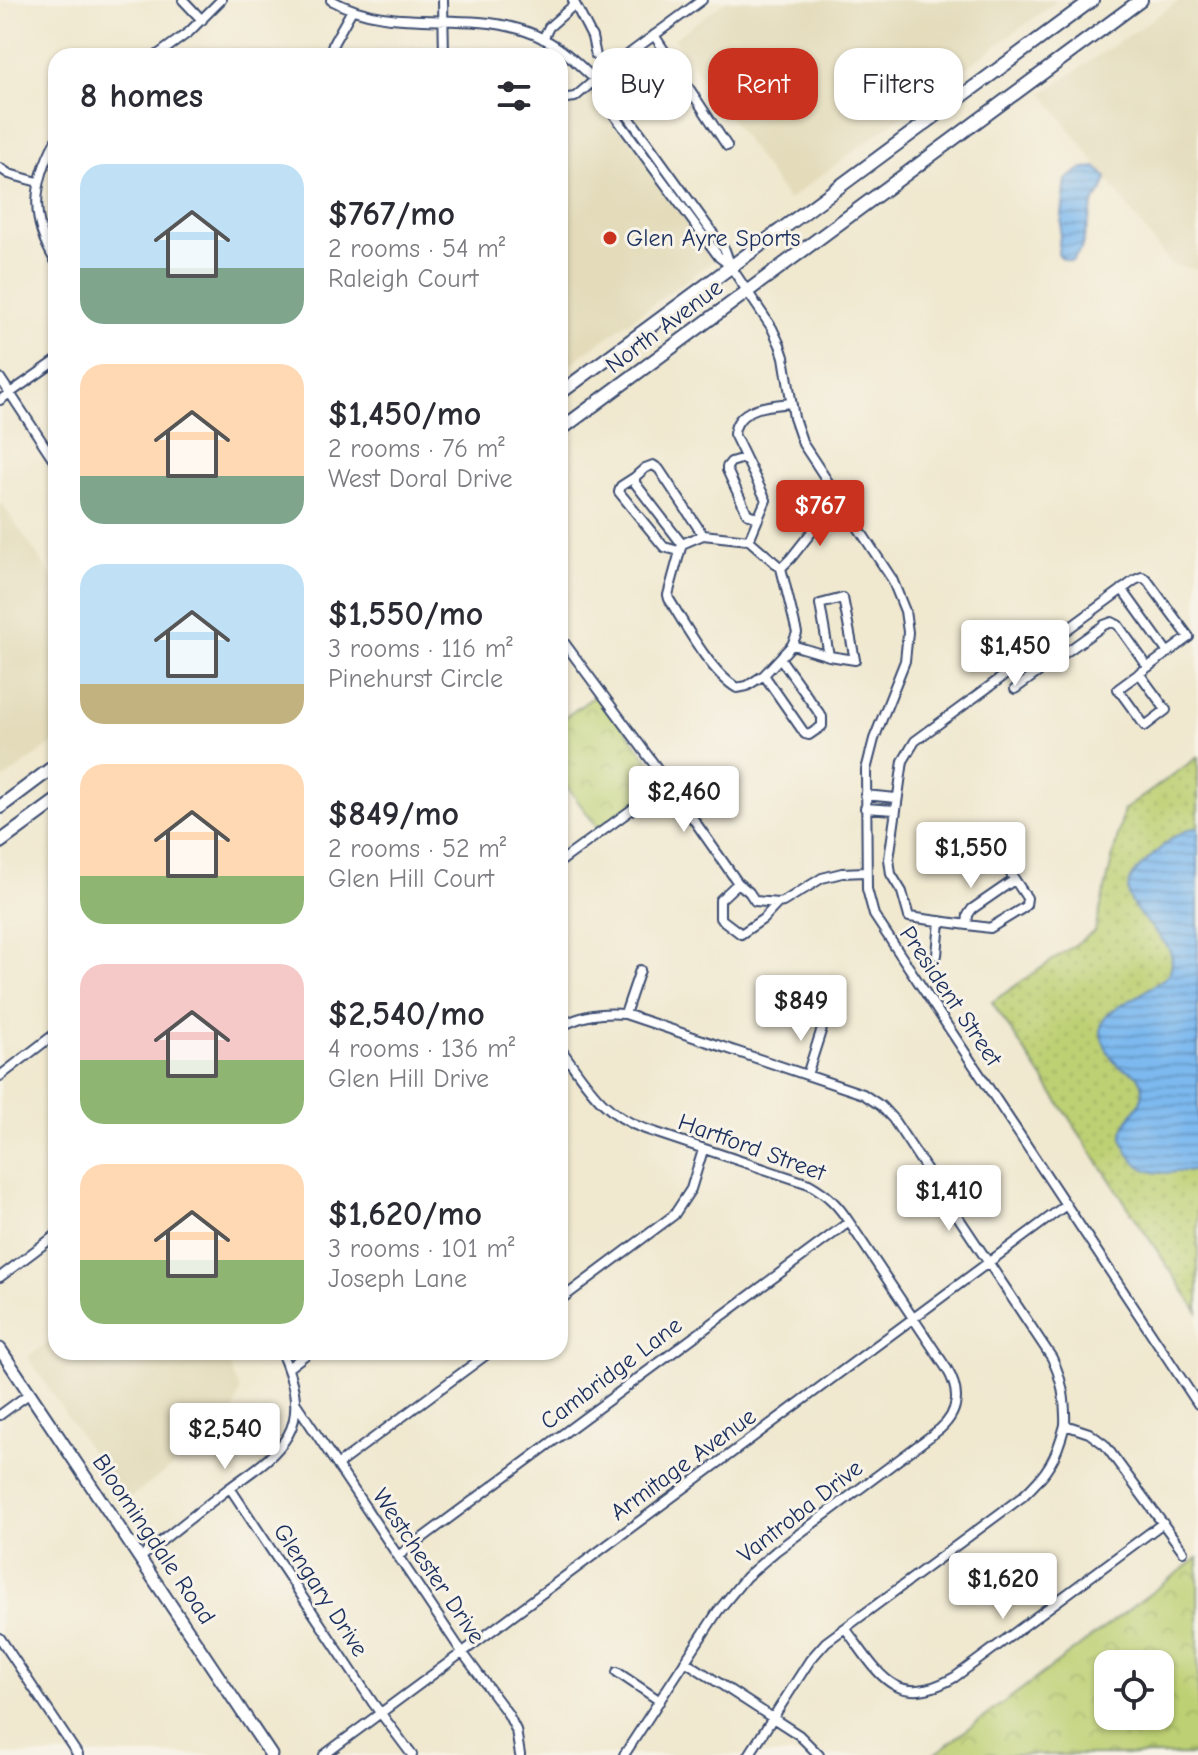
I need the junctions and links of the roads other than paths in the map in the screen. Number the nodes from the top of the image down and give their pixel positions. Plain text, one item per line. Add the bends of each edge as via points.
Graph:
1 (183, 0) edge
2 (221, 0) edge
3 (331, 0) edge
4 (443, 0) edge
5 (702, 0) edge
6 (1092, 0) edge
7 (1141, 0) edge
8 (574, 2) edge
9 (352, 10) junction
10 (202, 20) junction
11 (444, 21) junction
12 (654, 35) junction
13 (543, 39) junction
14 (167, 48) edge
15 (332, 48) edge
16 (444, 48) edge
17 (556, 48) edge
18 (594, 48) edge
19 (637, 48) edge
20 (568, 56) edge
21 (592, 79) edge
22 (592, 83) edge
23 (568, 98) edge
24 (631, 120) edge
25 (727, 146) dead end
26 (48, 156) edge
27 (0, 168) edge
28 (38, 182) junction
29 (48, 248) edge
30 (731, 267) junction
31 (748, 291) junction
32 (48, 367) edge
33 (0, 378) edge
34 (568, 387) edge
35 (12, 392) junction
36 (0, 400) edge
37 (791, 403) junction
38 (568, 424) edge
39 (48, 450) edge
40 (744, 458) junction
41 (635, 477) junction
42 (844, 508) junction
43 (758, 519) junction
44 (703, 535) junction
45 (749, 540) junction
46 (681, 548) junction
47 (781, 568) junction
48 (1122, 589) junction
49 (792, 645) junction
50 (568, 648) edge
51 (1168, 653) junction
52 (829, 656) junction
53 (780, 658) junction
54 (1148, 667) junction
55 (1139, 673) junction
56 (764, 675) junction
57 (1015, 689) dead end
58 (48, 771) edge
59 (668, 783) junction
60 (865, 795) junction
61 (896, 798) junction
62 (0, 807) edge
63 (48, 807) edge
64 (865, 808) junction
65 (895, 810) junction
66 (0, 842) edge
67 (568, 856) edge
68 (994, 856) dead end
69 (866, 872) junction
70 (1014, 880) junction
71 (738, 883) junction
72 (778, 903) junction
73 (940, 921) junction
74 (967, 925) junction
75 (937, 955) dead end
76 (640, 970) dead end
77 (815, 1009) dead end
78 (625, 1014) junction
79 (568, 1023) edge
80 (48, 1039) edge
81 (568, 1059) edge
82 (807, 1075) junction
83 (0, 1076) edge
84 (703, 1150) junction
85 (1066, 1205) junction
86 (849, 1222) junction
87 (48, 1241) edge
88 (988, 1263) junction
89 (0, 1277) edge
90 (568, 1294) edge
91 (914, 1319) junction
92 (0, 1349) edge
93 (284, 1360) edge
94 (298, 1360) edge
95 (479, 1360) edge
96 (288, 1368) junction
97 (30, 1393) junction
98 (295, 1402) junction
99 (1198, 1404) edge
100 (0, 1415) edge
101 (1065, 1425) junction
102 (937, 1432) joint
103 (337, 1465) junction
104 (230, 1488) junction
105 (1163, 1523) junction
106 (1183, 1551) dead end
107 (398, 1556) junction
108 (140, 1558) junction
109 (845, 1628) junction
110 (0, 1638) edge
111 (462, 1652) junction
112 (685, 1661) junction
113 (617, 1672) dead end
114 (660, 1701) junction
115 (381, 1713) junction
116 (773, 1717) junction
117 (78, 1755) edge
118 (271, 1755) edge
119 (324, 1755) edge
120 (412, 1755) edge
121 (520, 1755) edge
122 (624, 1755) edge
123 (749, 1755) edge
124 (819, 1755) edge

1 - 10 street
2 - 10 street
3 - 9 street, President Street
4 - 11 street
5 - 12 street
6 - 30 main road, North Avenue
7 - 31 main road, North Avenue
8 - 13 street
8 - 18 street
9 - 11 street, President Street via 399,20
9 - 15 street
10 - 14 street
11 - 13 street, President Street via 494,23
11 - 16 street
12 - 19 street
12 - 25 street
13 - 17 street, President Street
20 - 21 street, President Street
22 - 23 street
24 - 30 street, President Street via 725,250
26 - 28 street
27 - 28 street
28 - 29 street via 38,216
30 - 31 street, President Street
30 - 34 main road, North Avenue
31 - 37 street, President Street via 780,345
31 - 38 main road, North Avenue
32 - 35 street
33 - 35 street
35 - 36 street
35 - 39 street
37 - 40 street via 759,407 740,418 734,434
37 - 42 street, President Street via 803,444
40 - 43 street via 766,500
40 - 43 street via 731,462 727,470 747,513
41 - 44 street via 653,465 659,469
41 - 46 street
41 - 46 street via 619,492 664,547
42 - 47 street via 814,529
42 - 60 street, President Street via 892,579 908,632 905,661 870,753
43 - 45 street
44 - 45 street
44 - 46 street
45 - 47 street
46 - 56 street via 668,595 695,640 737,688
47 - 49 street via 797,633
48 - 51 street
48 - 51 street via 1142,577 1147,580 1189,637
48 - 61 street via 923,734 903,761
49 - 52 street
49 - 53 street
50 - 59 street
51 - 54 street
52 - 52 street via 855,660 843,598 820,604
53 - 56 street
53 - 56 street via 822,717 822,726 805,734
54 - 55 street
54 - 57 street via 1112,622
55 - 55 street via 1166,710 1145,726 1118,689
58 - 62 main road
59 - 67 street
59 - 71 street
60 - 61 street
60 - 64 street, President Street
61 - 65 street
63 - 66 main road
64 - 65 street
64 - 69 street, President Street
65 - 73 street via 889,868 909,917
68 - 70 street
69 - 72 street via 822,878
69 - 85 street, President Street via 870,902 881,927
70 - 74 street via 972,909
70 - 74 street via 1026,905 990,928
71 - 72 street via 755,901
71 - 72 street via 720,900 720,918 741,934
73 - 74 street
73 - 75 street
76 - 78 street
77 - 82 street via 823,1025
78 - 79 street via 593,1014
78 - 82 street
80 - 83 street
81 - 84 street, Hartford Street via 620,1119
82 - 88 street via 863,1094 887,1111
84 - 86 street, Hartford Street via 809,1184 829,1197
84 - 90 street via 691,1189 674,1215
85 - 88 street, Armitage Avenue
85 - 99 street, President Street
86 - 91 street, Hartford Street
86 - 107 street, Cambridge Lane
87 - 89 street
88 - 91 street, Armitage Avenue
88 - 101 street via 1058,1370
91 - 102 street, Hartford Street via 956,1385 954,1411
91 - 111 street, Armitage Avenue
92 - 97 main road, Bloomingdale Road
93 - 96 street
94 - 96 street
95 - 103 street
96 - 98 street
97 - 100 street
97 - 108 main road, Bloomingdale Road
98 - 103 street, Westchester Drive
98 - 104 street via 287,1436 265,1462
101 - 105 street via 1105,1445
101 - 109 street via 1053,1460 1029,1490
102 - 112 street, Vantroba Drive via 764,1561 728,1597
103 - 107 street, Westchester Drive
104 - 108 street
104 - 115 street, Glengary Drive
105 - 106 street
105 - 109 street via 955,1677 931,1689 909,1691 891,1684
107 - 111 street, Westchester Drive
108 - 118 main road, Bloomingdale Road
109 - 116 street via 810,1660
110 - 117 street
111 - 115 street, Armitage Avenue
111 - 121 street, Westchester Drive via 508,1714
112 - 114 street, Vantroba Drive
112 - 116 street
113 - 114 street
114 - 122 street, Vantroba Drive
115 - 119 street, Armitage Avenue
115 - 120 street, Glengary Drive
116 - 123 street
116 - 124 street

